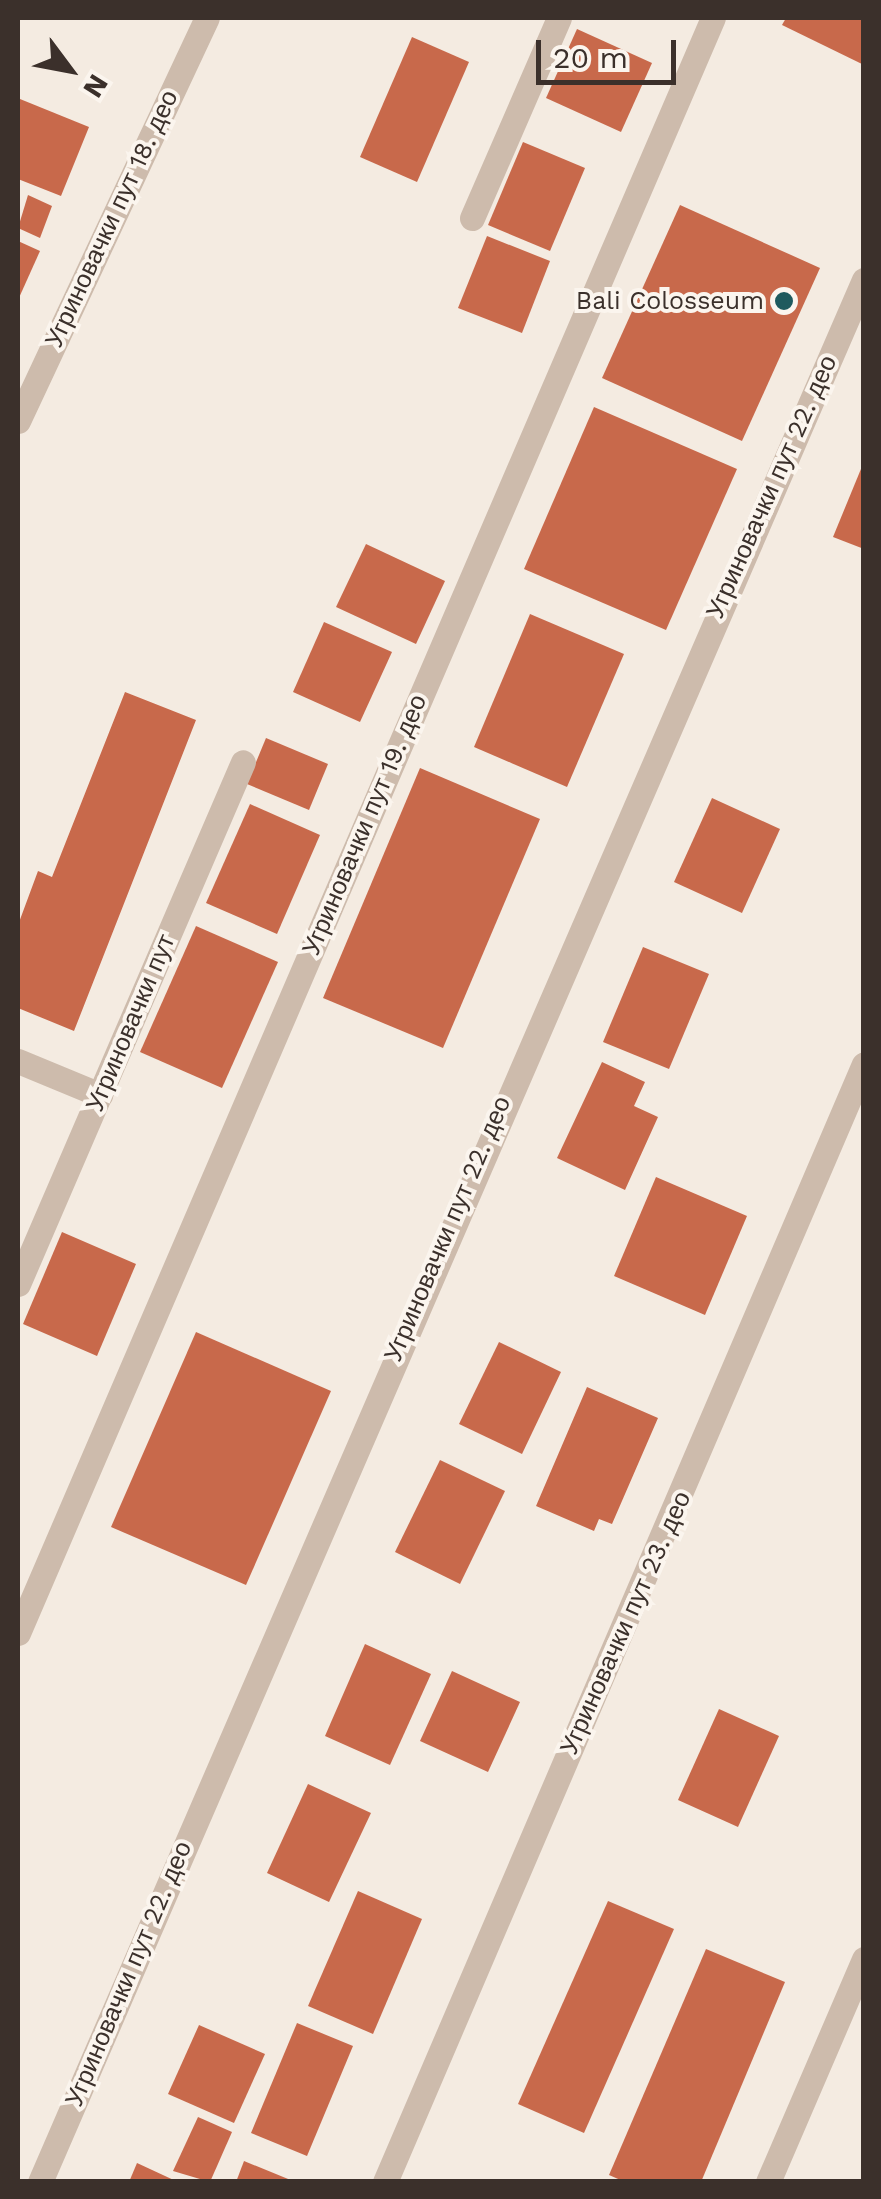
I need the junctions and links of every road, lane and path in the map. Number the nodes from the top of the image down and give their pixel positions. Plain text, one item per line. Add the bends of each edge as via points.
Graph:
1 (207, 18) edge
2 (559, 18) edge
3 (713, 18) edge
4 (472, 218) dead end
5 (864, 280) edge
6 (18, 420) edge
7 (243, 762) dead end
8 (18, 1061) edge
9 (864, 1064) edge
10 (100, 1095) junction
11 (18, 1284) edge
12 (18, 1632) edge
13 (864, 1959) edge
14 (40, 2182) edge
15 (386, 2182) edge
16 (768, 2182) edge

1 - 6 street, Угриновачки пут 18. део
2 - 4 street
3 - 12 street, Угриновачки пут 19. део
5 - 14 street, Угриновачки пут 22. део
7 - 10 street, Угриновачки пут
8 - 10 street
9 - 15 street, Угриновачки пут 23. део
10 - 11 street, Угриновачки пут
13 - 16 street

